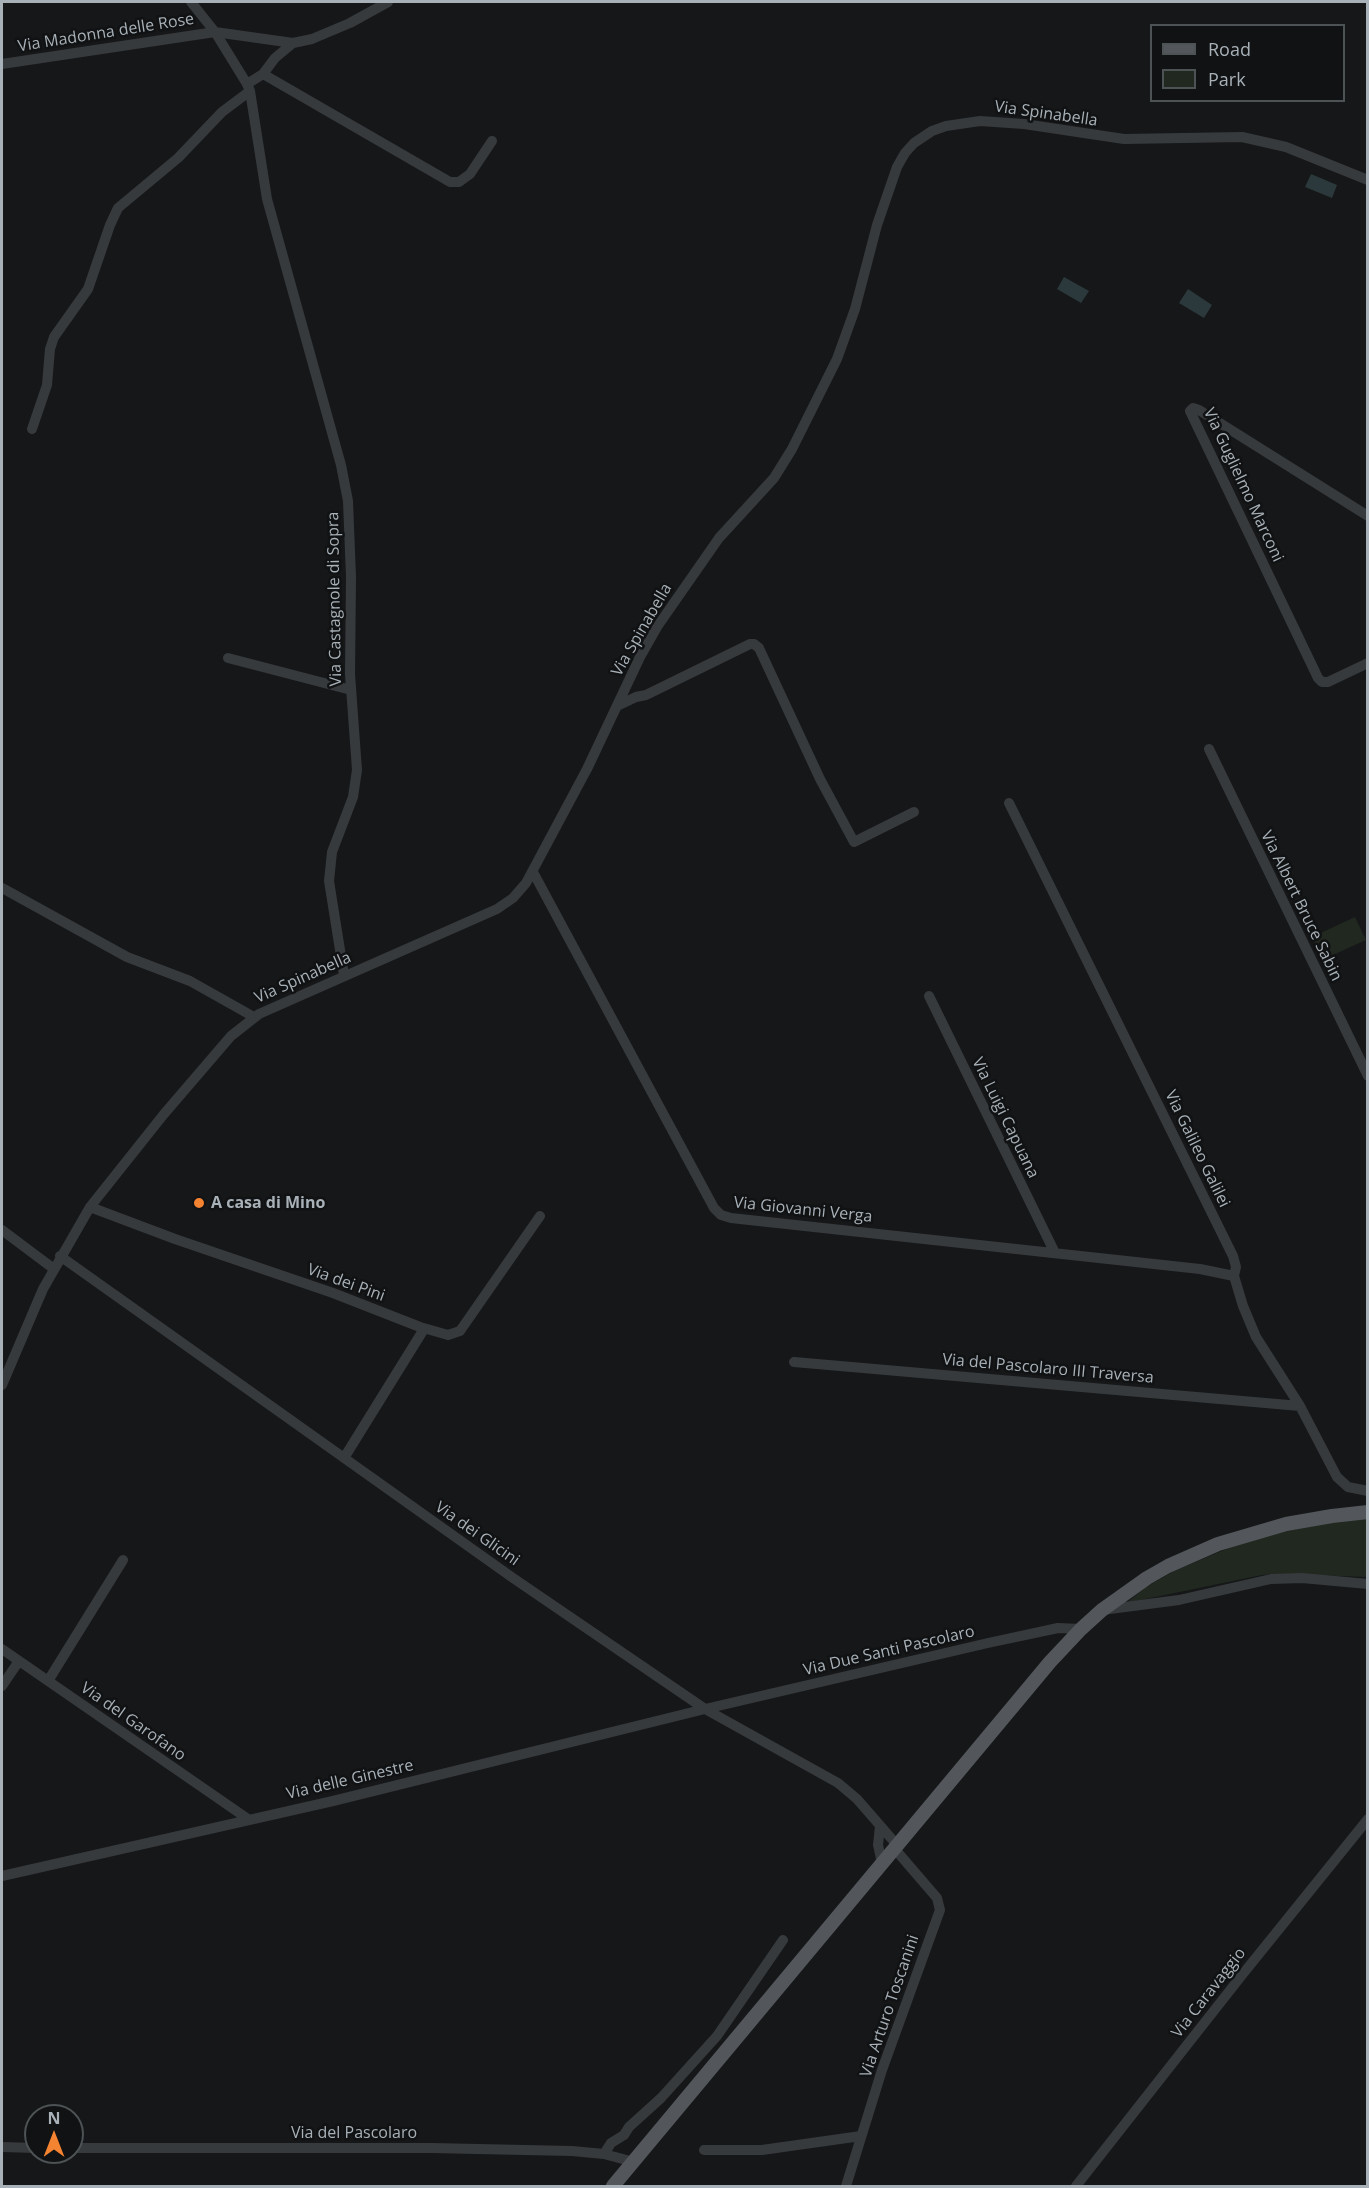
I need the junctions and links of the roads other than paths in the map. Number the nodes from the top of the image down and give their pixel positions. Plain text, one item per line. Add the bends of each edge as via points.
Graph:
1 (191, 2) edge
2 (388, 2) edge
3 (214, 32) junction
4 (292, 43) junction
5 (2, 64) edge
6 (263, 74) junction
7 (248, 88) junction
8 (492, 141) dead end
9 (1368, 180) edge
10 (32, 429) dead end
11 (1368, 516) edge
12 (228, 657) dead end
13 (1368, 663) edge
14 (351, 690) junction
15 (617, 706) junction
16 (1209, 749) dead end
17 (1010, 803) dead end
18 (914, 812) dead end
19 (533, 872) junction
20 (2, 888) edge
21 (344, 975) junction
22 (929, 996) dead end
23 (254, 1017) junction
24 (1368, 1076) edge
25 (90, 1207) junction
26 (540, 1216) dead end
27 (2, 1230) edge
28 (1055, 1253) junction
29 (60, 1256) junction
30 (54, 1269) junction
31 (1234, 1276) junction
32 (424, 1329) junction
33 (794, 1362) dead end
34 (2, 1385) edge
35 (1300, 1406) junction
36 (344, 1458) junction
37 (1368, 1491) edge
38 (1368, 1512) edge
39 (123, 1560) dead end
40 (1368, 1584) edge
41 (1102, 1610) junction
42 (1081, 1629) junction
43 (2, 1649) edge
44 (19, 1661) junction
45 (48, 1681) junction
46 (2, 1686) edge
47 (705, 1709) junction
48 (248, 1819) junction
49 (1368, 1819) edge
50 (880, 1826) junction
51 (896, 1847) junction
52 (882, 1863) junction
53 (2, 1876) edge
54 (783, 1940) dead end
55 (721, 2031) junction
56 (732, 2044) junction
57 (861, 2136) junction
58 (2, 2147) edge
59 (24, 2148) edge
60 (84, 2148) edge
61 (704, 2150) dead end
62 (604, 2154) junction
63 (630, 2166) junction
64 (607, 2187) edge
65 (613, 2187) edge
66 (846, 2187) edge
67 (1076, 2187) edge

1 - 3 street
2 - 4 street via 350,23
3 - 4 street, Via Madonna delle Rose
3 - 5 street, Via Madonna delle Rose
3 - 7 street
4 - 6 street
6 - 7 street
6 - 8 street via 450,182 459,182 470,174
7 - 10 street via 178,158 118,208 88,289 54,337 47,385
7 - 14 street, Via Castagnole di Sopra via 267,199 349,511
9 - 15 street, Via Spinabella via 1286,147 1242,137 1124,139 980,121 946,126 922,136 897,167 842,348 792,449 774,478 719,538 670,607
11 - 13 street, Via Guglielmo Marconi via 1199,410 1191,409 1318,678 1328,682
12 - 14 street
14 - 21 street, Via Castagnole di Sopra via 356,782 329,874
15 - 18 street via 754,644 854,842
15 - 19 street, Via Spinabella
16 - 24 street, Via Albert Bruce Sabin
17 - 31 street, Via Galileo Galilei via 1233,1256
19 - 21 street, Via Spinabella via 517,894 496,909
19 - 28 street, Via Giovanni Verga via 714,1208 722,1215
20 - 23 street via 127,957 190,981
21 - 23 street, Via Spinabella
22 - 28 street, Via Luigi Capuana
23 - 25 street, Via Spinabella via 231,1036
25 - 29 street, Via Spinabella
25 - 32 street, Via dei Pini
26 - 32 street, Via dei Pini via 460,1331 448,1335
27 - 30 street
28 - 31 street, Via Giovanni Verga
29 - 30 street, Via Spinabella
29 - 36 street, Via dei Glicini
30 - 34 street, Via Spinabella
31 - 35 street, Via Galileo Galilei via 1253,1332
32 - 36 street
33 - 35 street, Via del Pascolaro III Traversa
35 - 37 street, Via Galileo Galilei via 1339,1480 1351,1489
36 - 47 street, Via dei Glicini
38 - 41 main road via 1286,1524 1218,1544 1157,1572
39 - 45 street
40 - 41 street via 1272,1579 1168,1602
41 - 42 main road
42 - 47 street, Via Due Santi Pascolaro via 1058,1628
42 - 51 main road
43 - 44 street, Via del Garofano
44 - 45 street, Via del Garofano
44 - 46 street
45 - 48 street, Via del Garofano
47 - 48 street, Via delle Ginestre
47 - 50 street, Via dei Glicini via 838,1783
48 - 53 street, Via delle Ginestre
49 - 67 street, Via Caravaggio
50 - 51 street, Via dei Glicini
50 - 52 street via 878,1845
51 - 52 main road
51 - 57 street, Via Arturo Toscanini via 937,1898 940,1908
52 - 56 main road
54 - 55 street
55 - 56 street
55 - 62 street
56 - 63 main road
57 - 61 street via 762,2150
57 - 66 street, Via Arturo Toscanini
58 - 59 street
60 - 62 street, Via del Pascolaro via 431,2148
62 - 63 street, Via del Pascolaro
63 - 64 main road
63 - 65 main road

